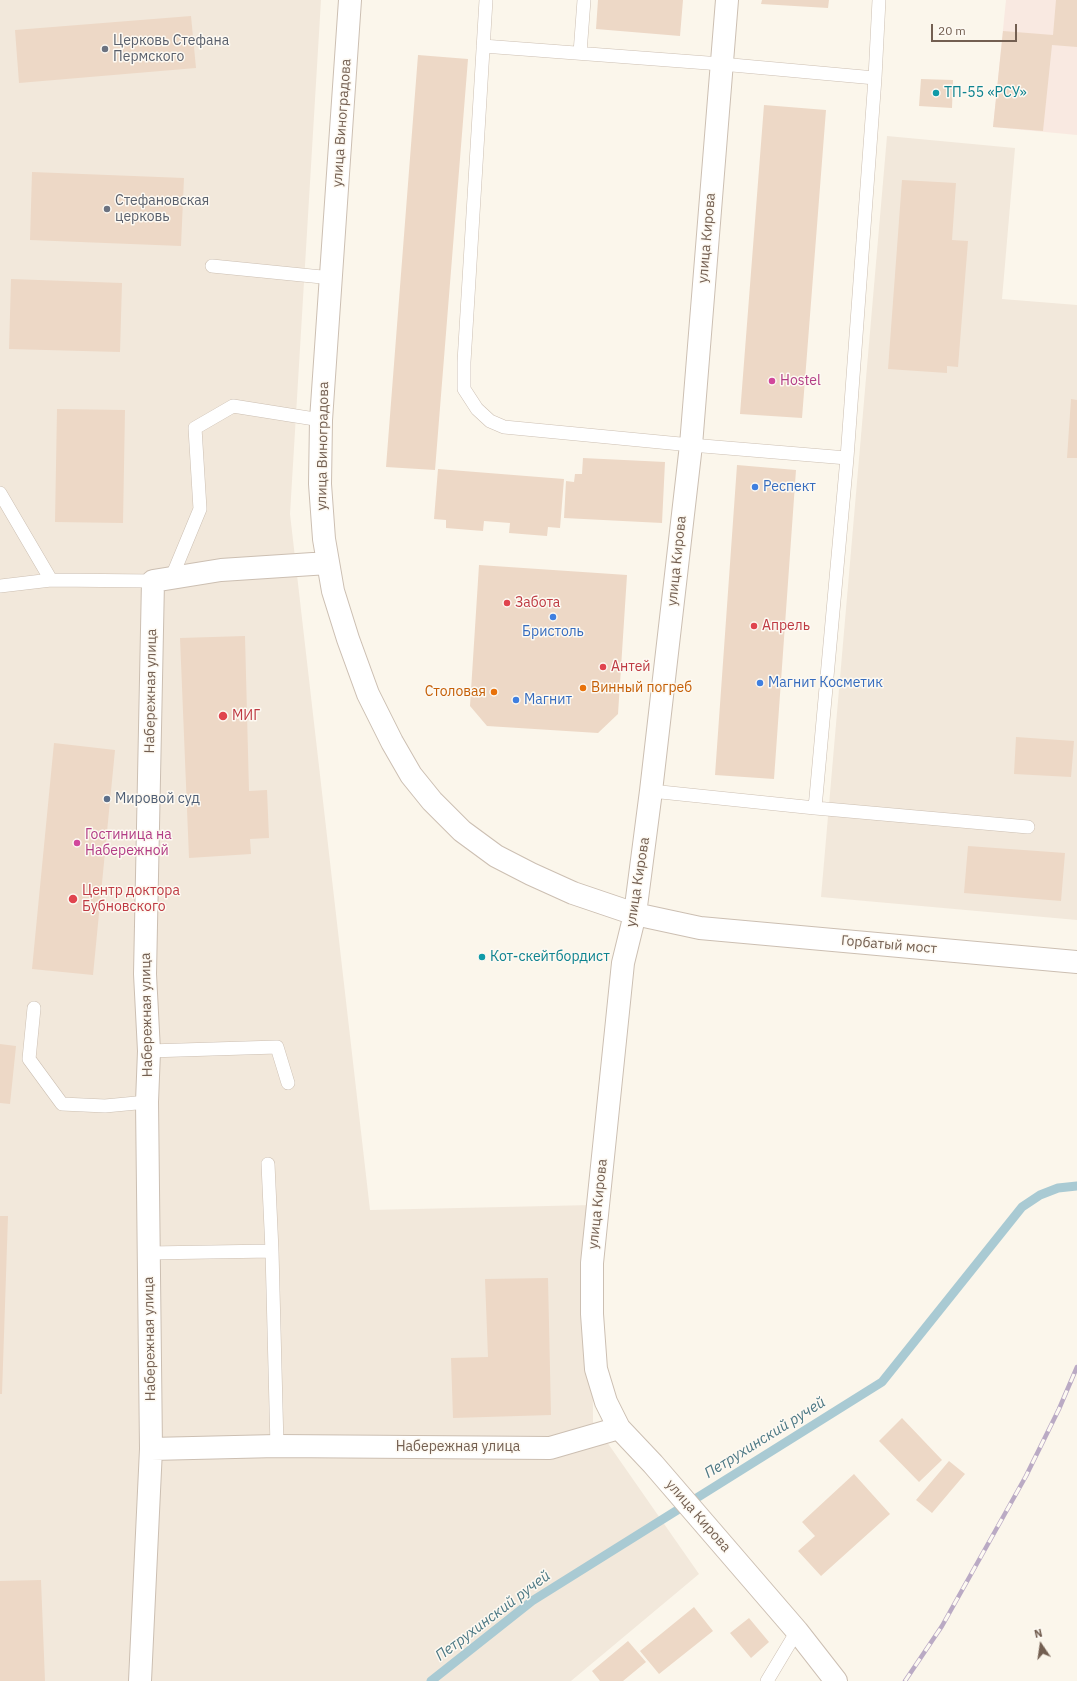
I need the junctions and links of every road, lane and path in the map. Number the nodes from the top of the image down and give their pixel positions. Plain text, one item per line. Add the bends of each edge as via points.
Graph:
1 (350, 0) edge
2 (486, 0) edge
3 (584, 0) edge
4 (727, 0) edge
5 (879, 0) edge
6 (483, 46) junction
7 (580, 53) junction
8 (721, 64) junction
9 (875, 78) junction
10 (212, 266) dead end
11 (332, 278) junction
12 (321, 420) junction
13 (691, 445) junction
14 (847, 458) junction
15 (0, 493) edge
16 (328, 563) junction
17 (51, 580) junction
18 (162, 580) junction
19 (0, 586) edge
20 (651, 791) junction
21 (815, 808) junction
22 (1028, 827) dead end
23 (634, 914) junction
24 (1077, 962) edge
25 (34, 1008) dead end
26 (149, 1051) junction
27 (288, 1083) dead end
28 (147, 1102) junction
29 (268, 1164) dead end
30 (272, 1251) junction
31 (149, 1253) junction
32 (619, 1428) junction
33 (277, 1446) junction
34 (151, 1449) junction
35 (797, 1630) junction
36 (140, 1681) edge
37 (767, 1681) edge
38 (836, 1681) edge

1 - 11 street, улица Виноградова
2 - 6 lane
3 - 7 lane
4 - 8 street, улица Кирова
5 - 9 lane
6 - 7 lane
6 - 13 lane via 464,390 477,409 490,421 504,427
7 - 8 lane
8 - 9 lane
8 - 13 street, улица Кирова
9 - 14 lane
10 - 11 lane
11 - 12 street, улица Виноградова
12 - 16 street, улица Виноградова via 320,484
12 - 18 lane via 233,406 195,428 200,509
13 - 14 lane
13 - 20 street, улица Кирова
14 - 21 lane
15 - 17 lane
16 - 18 street via 222,570
16 - 23 street, улица Виноградова via 333,591 368,694 411,775 432,802 462,831 496,856 573,893
17 - 18 lane
17 - 19 lane
18 - 26 street, Набережная улица via 146,974
20 - 21 lane
20 - 23 street, улица Кирова
21 - 22 lane
23 - 24 street, Горбатый мост via 700,928
23 - 32 street, улица Кирова via 623,963 592,1263 596,1369 606,1402
25 - 28 lane via 29,1059 62,1104 105,1106
26 - 27 lane via 277,1047
26 - 28 street, Набережная улица
28 - 31 street, Набережная улица
29 - 30 lane
30 - 31 lane
30 - 33 lane
31 - 34 street, Набережная улица
32 - 33 street, Набережная улица via 550,1448
32 - 35 street, улица Кирова
33 - 34 street, Набережная улица
34 - 36 street, Набережная улица
35 - 37 lane
35 - 38 street, улица Кирова

